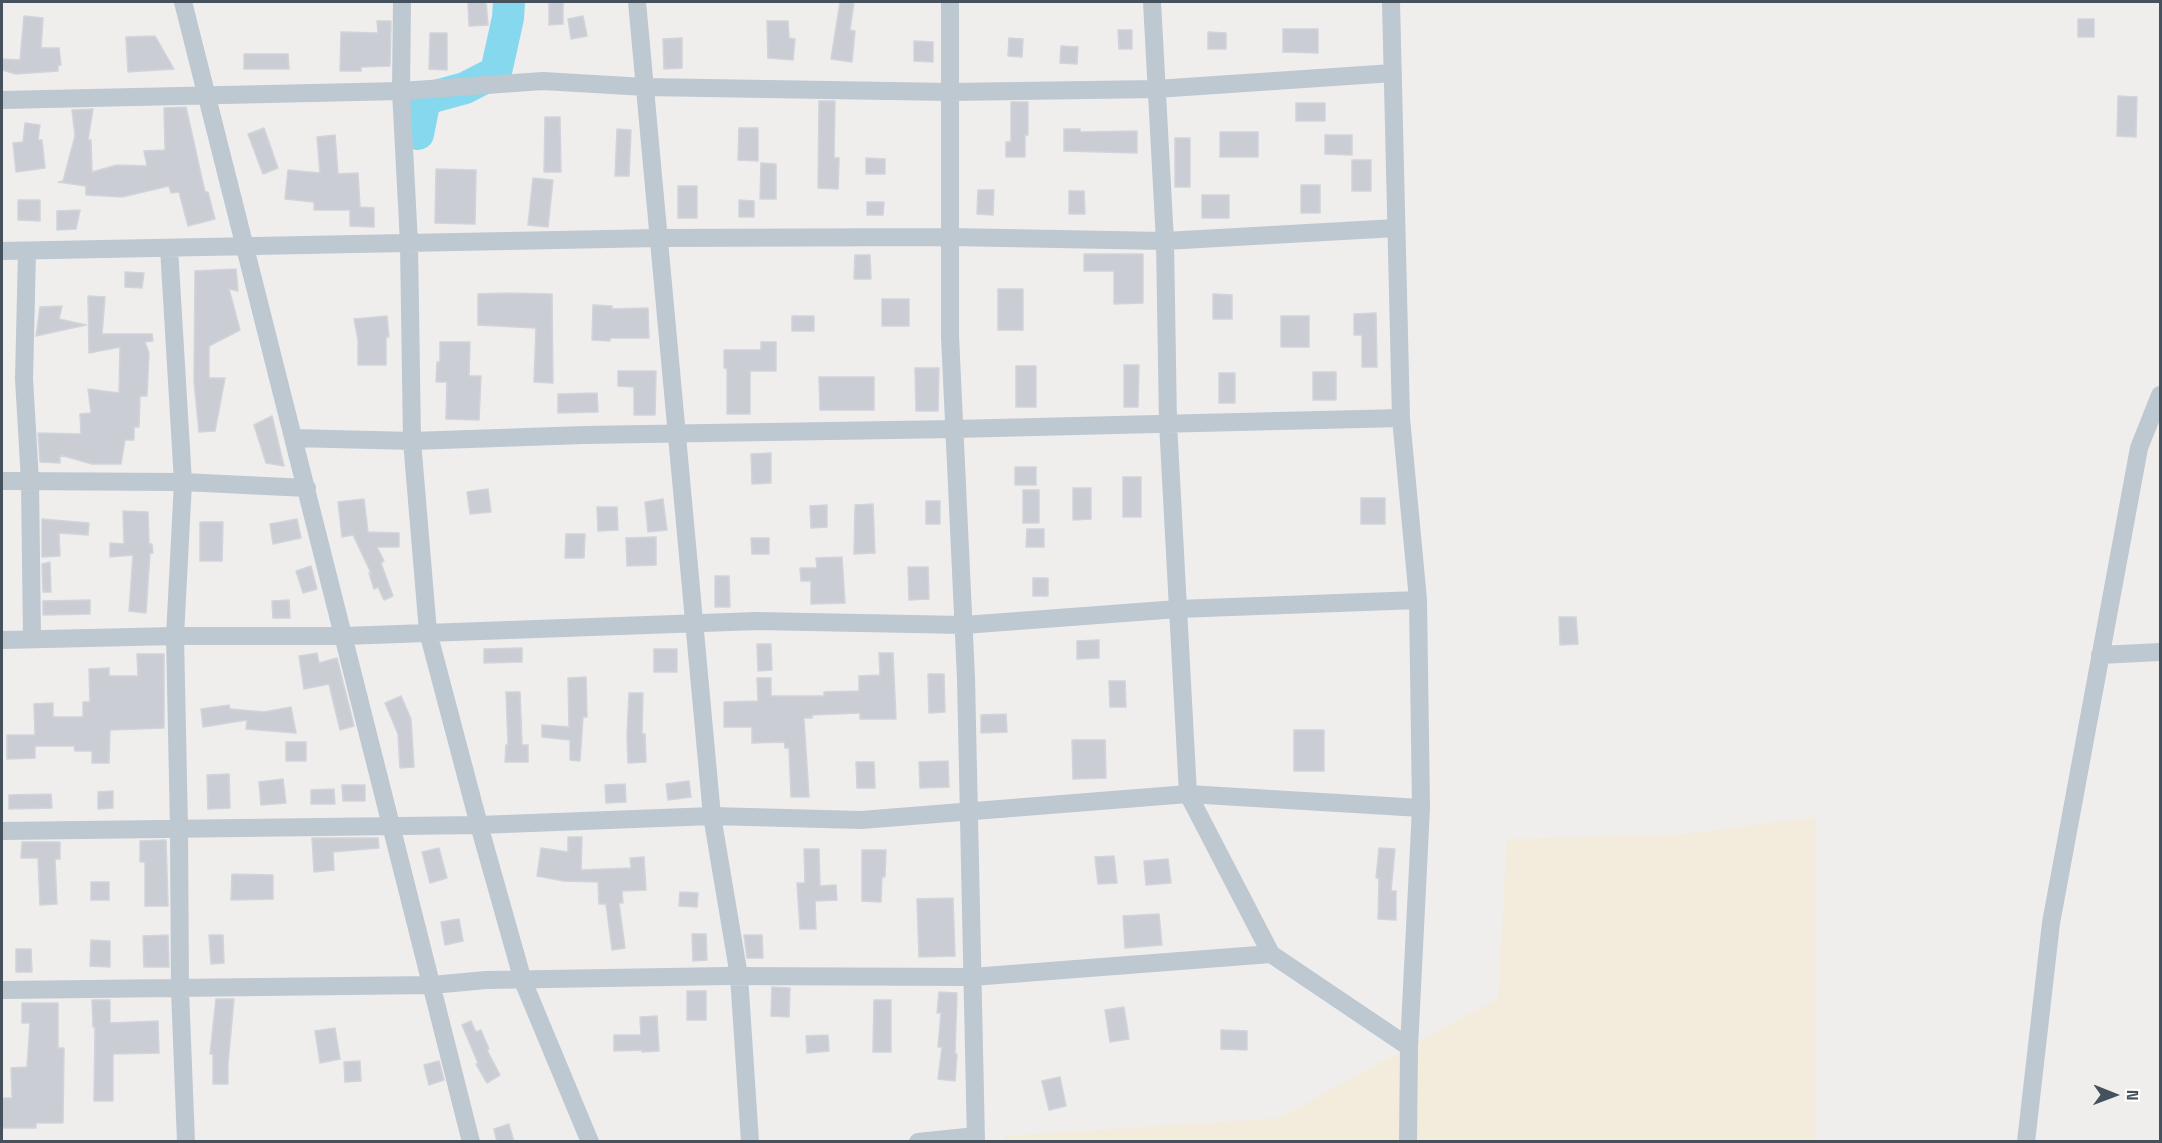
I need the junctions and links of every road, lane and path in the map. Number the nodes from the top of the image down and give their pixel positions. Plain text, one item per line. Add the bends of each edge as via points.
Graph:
1 (183, 2) edge
2 (402, 2) edge
3 (637, 2) edge
4 (950, 2) edge
5 (1152, 2) edge
6 (1391, 2) edge
7 (1393, 73) junction
8 (645, 87) junction
9 (1156, 89) junction
10 (401, 91) junction
11 (950, 92) junction
12 (207, 96) junction
13 (2, 100) edge
14 (1396, 228) junction
15 (950, 237) junction
16 (658, 238) junction
17 (1165, 241) junction
18 (409, 243) junction
19 (246, 246) junction
20 (169, 248) junction
21 (2, 251) edge
22 (27, 251) junction
23 (2160, 394) edge
24 (1401, 418) junction
25 (1168, 423) junction
26 (954, 429) junction
27 (677, 435) junction
28 (294, 438) junction
29 (412, 441) junction
30 (2, 481) edge
31 (30, 481) junction
32 (183, 482) junction
33 (307, 488) junction
34 (1418, 600) junction
35 (1178, 609) junction
36 (694, 623) junction
37 (964, 625) junction
38 (428, 632) junction
39 (175, 636) junction
40 (344, 636) junction
41 (32, 638) junction
42 (2, 640) edge
43 (2160, 652) edge
44 (2100, 655) junction
45 (1188, 794) junction
46 (1421, 808) junction
47 (969, 810) junction
48 (712, 816) junction
49 (392, 825) junction
50 (479, 825) junction
51 (179, 828) junction
52 (2, 831) edge
53 (1271, 954) junction
54 (739, 976) junction
55 (972, 977) junction
56 (523, 981) junction
57 (432, 985) junction
58 (2, 990) edge
59 (180, 990) junction
60 (1408, 1047) junction
61 (976, 1139) edge
62 (186, 1142) edge
63 (471, 1142) edge
64 (590, 1142) edge
65 (750, 1142) edge
66 (918, 1142) edge
67 (1408, 1142) edge
68 (2026, 1142) edge

1 - 12 street
2 - 10 street
3 - 8 street
4 - 11 street
5 - 9 street
6 - 7 street
7 - 9 street
7 - 14 street
8 - 10 street via 543,81
8 - 11 street
8 - 16 street
9 - 11 street
9 - 17 street
10 - 12 street
10 - 18 street
11 - 15 street
12 - 13 street
12 - 19 street
14 - 17 street
14 - 24 street
15 - 16 street
15 - 17 street
15 - 26 street
16 - 18 street
16 - 27 street
17 - 25 street
18 - 19 street
18 - 29 street
19 - 20 street
19 - 28 street
20 - 22 street
20 - 32 street
21 - 22 street
22 - 31 street via 24,379
23 - 44 street via 2139,448
24 - 25 street
24 - 34 street
25 - 26 street
25 - 35 street
26 - 27 street
26 - 37 street
27 - 29 street
27 - 36 street
28 - 29 street
28 - 33 street
29 - 38 street
30 - 31 street
31 - 32 street
31 - 41 street
32 - 33 street
32 - 39 street
33 - 40 street
34 - 35 street
34 - 46 street
35 - 37 street
35 - 45 street
36 - 37 street
36 - 38 street
36 - 48 street
37 - 47 street
38 - 40 street
38 - 50 street
39 - 40 street
39 - 41 street
39 - 51 street
40 - 49 street
41 - 42 street
43 - 44 street
44 - 68 street via 2051,923
45 - 46 street
45 - 47 street
45 - 53 street
46 - 60 street
47 - 48 street via 861,820
47 - 55 street
48 - 50 street
48 - 54 street
49 - 50 street
49 - 51 street
49 - 57 street
50 - 56 street
51 - 52 street
51 - 59 street
53 - 55 street
53 - 60 street
54 - 55 street
54 - 56 street
54 - 65 street
55 - 61 street
56 - 57 street
56 - 64 street
57 - 59 street
57 - 63 street
58 - 59 street
59 - 62 street
60 - 67 street
61 - 66 street

